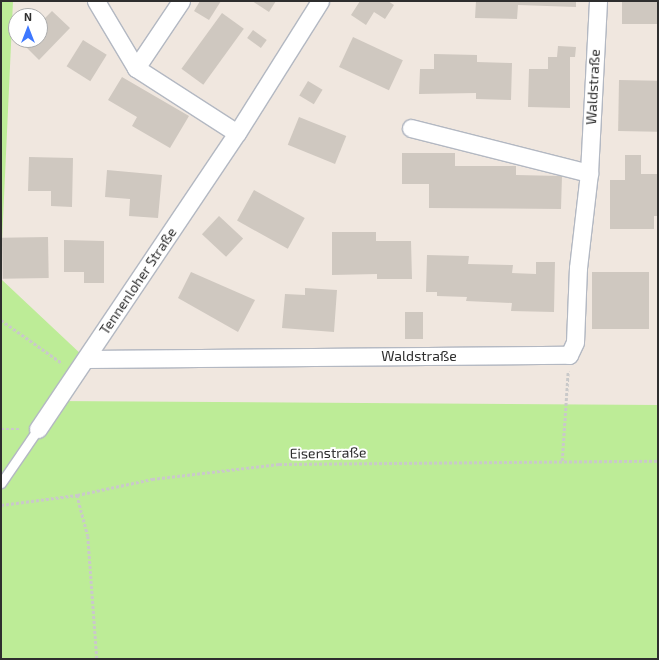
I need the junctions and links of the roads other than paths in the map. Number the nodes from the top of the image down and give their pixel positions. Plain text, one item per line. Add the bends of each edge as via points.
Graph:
1 (96, 1) edge
2 (181, 1) edge
3 (320, 1) edge
4 (598, 1) edge
5 (136, 68) junction
6 (411, 128) dead end
7 (237, 133) junction
8 (589, 173) junction
9 (86, 359) junction
10 (38, 429) joint
11 (1, 484) edge

1 - 5 street
2 - 5 street
3 - 7 street, Tennenloher Straße
4 - 8 street, Waldstraße
5 - 7 street
6 - 8 street
7 - 9 street, Tennenloher Straße
8 - 9 street, Waldstraße via 578,268 575,342 569,355
9 - 10 street, Tennenloher Straße
10 - 11 lane

